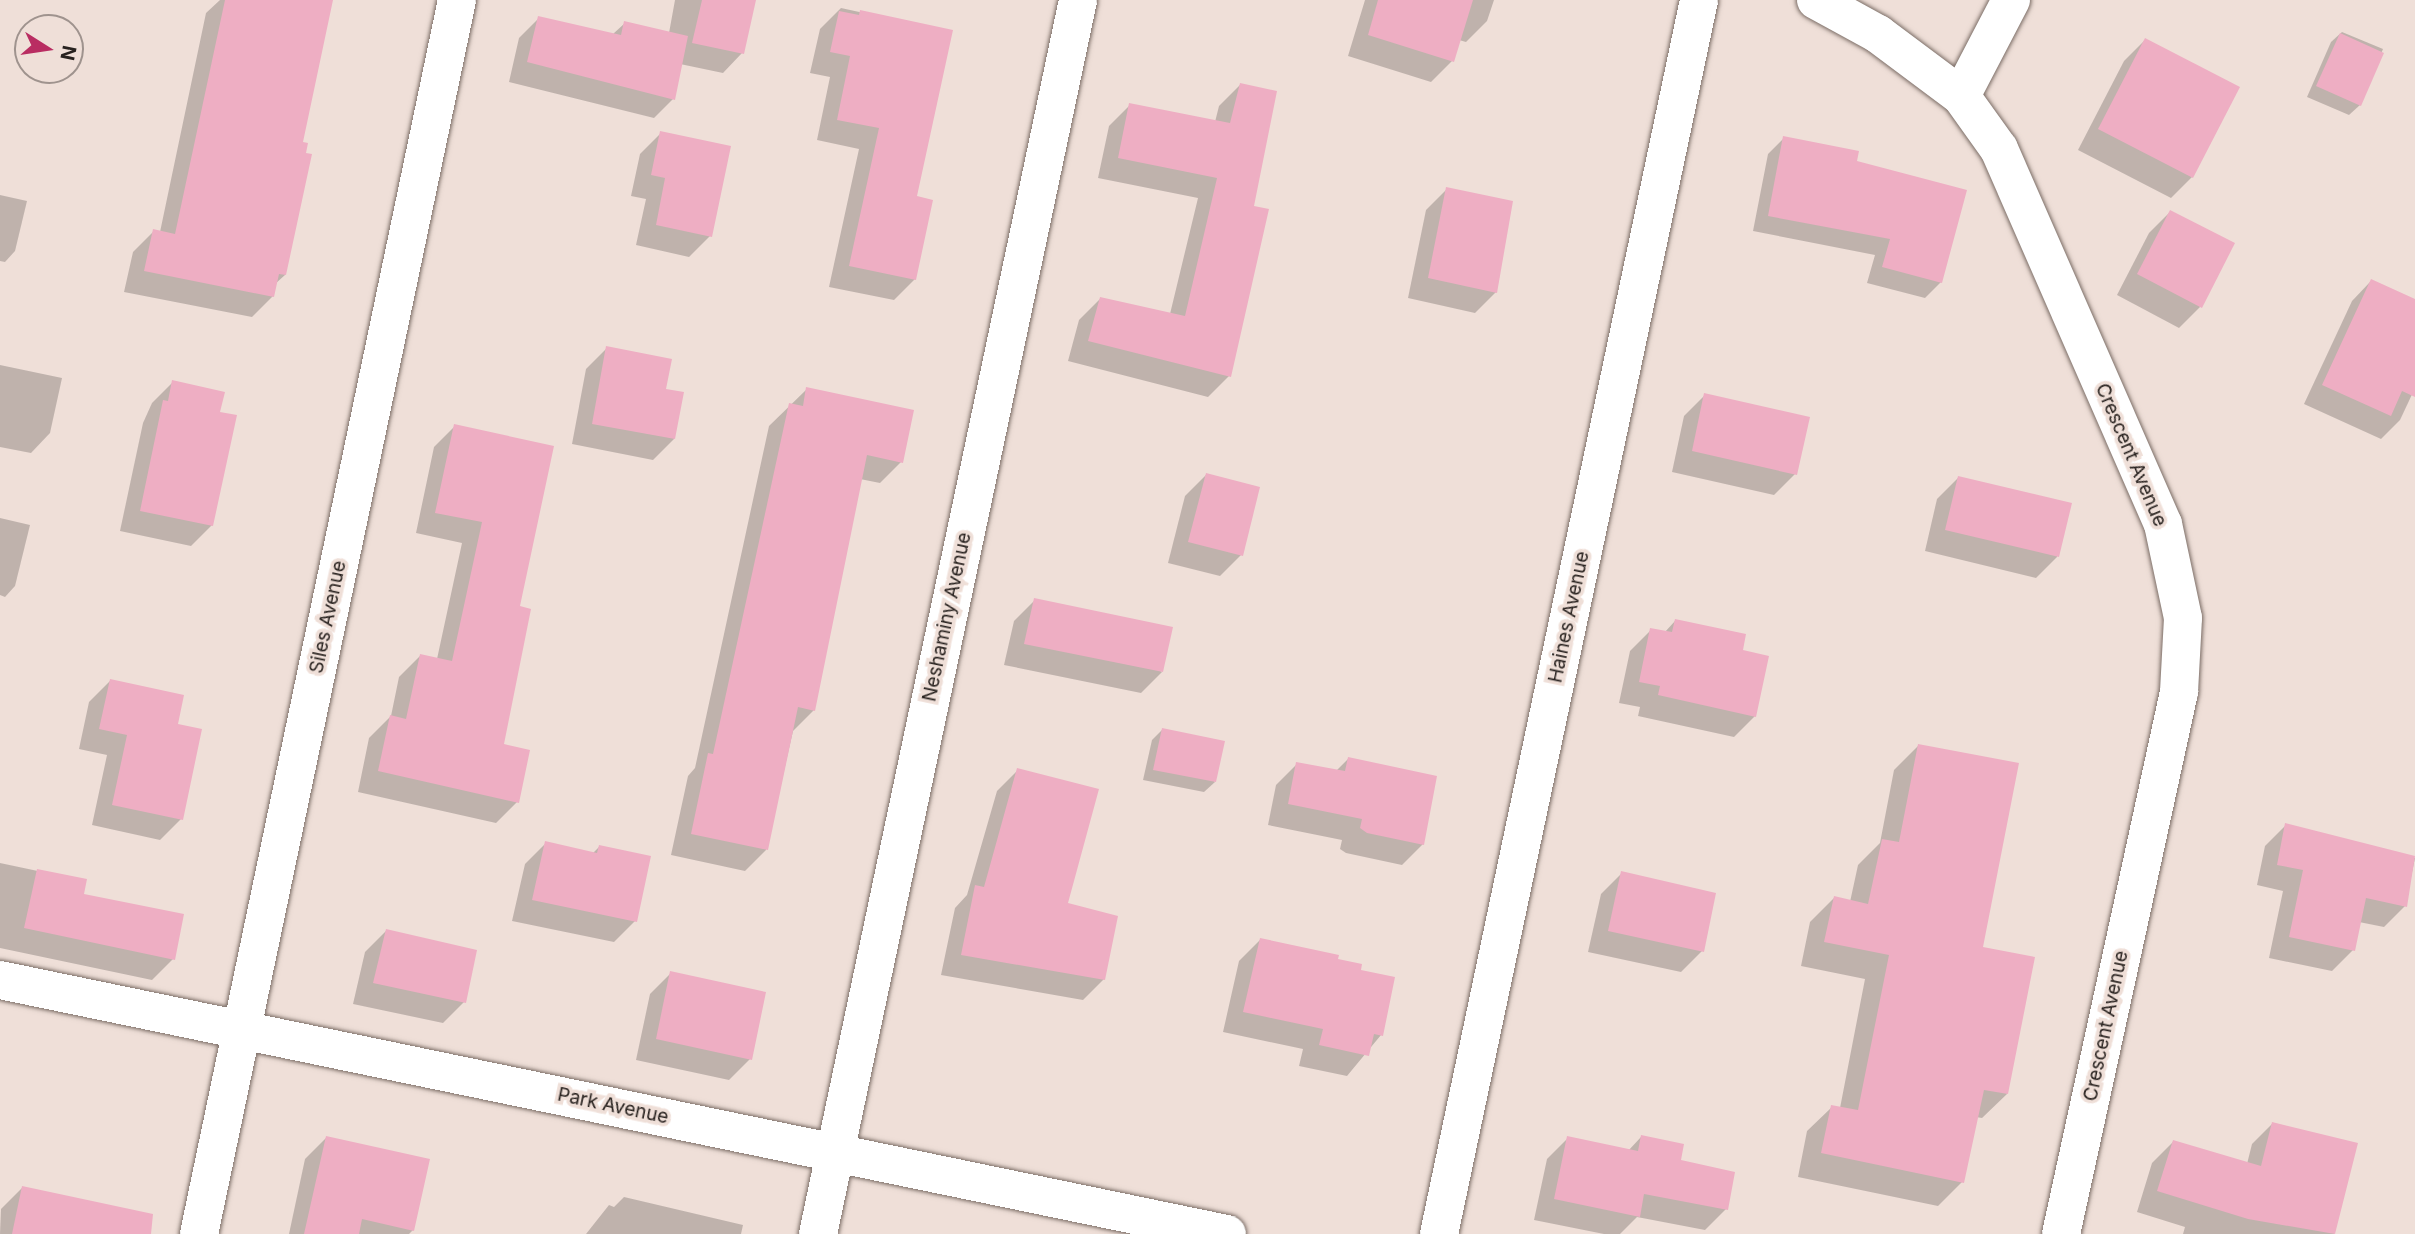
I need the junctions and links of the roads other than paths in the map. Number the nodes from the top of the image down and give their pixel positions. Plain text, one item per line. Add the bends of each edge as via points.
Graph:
1 (457, 0) edge
2 (1077, 0) edge
3 (1699, 0) edge
4 (1816, 0) edge
5 (2011, 0) edge
6 (1961, 96) junction
7 (0, 980) edge
8 (242, 1029) junction
9 (834, 1152) junction
10 (200, 1234) edge
11 (818, 1234) edge
12 (1227, 1234) edge
13 (1439, 1234) edge
14 (2061, 1234) edge

1 - 8 street, Siles Avenue
2 - 9 street, Neshaminy Avenue
3 - 13 street, Haines Avenue
4 - 6 street, Crescent Avenue via 1878,34
5 - 6 street
6 - 14 street, Crescent Avenue via 1999,149 2162,524 2183,618 2179,692
7 - 8 street, Park Avenue
8 - 9 street, Park Avenue
8 - 10 street, Siles Avenue
9 - 11 street, Neshaminy Avenue
9 - 12 street, Park Avenue

